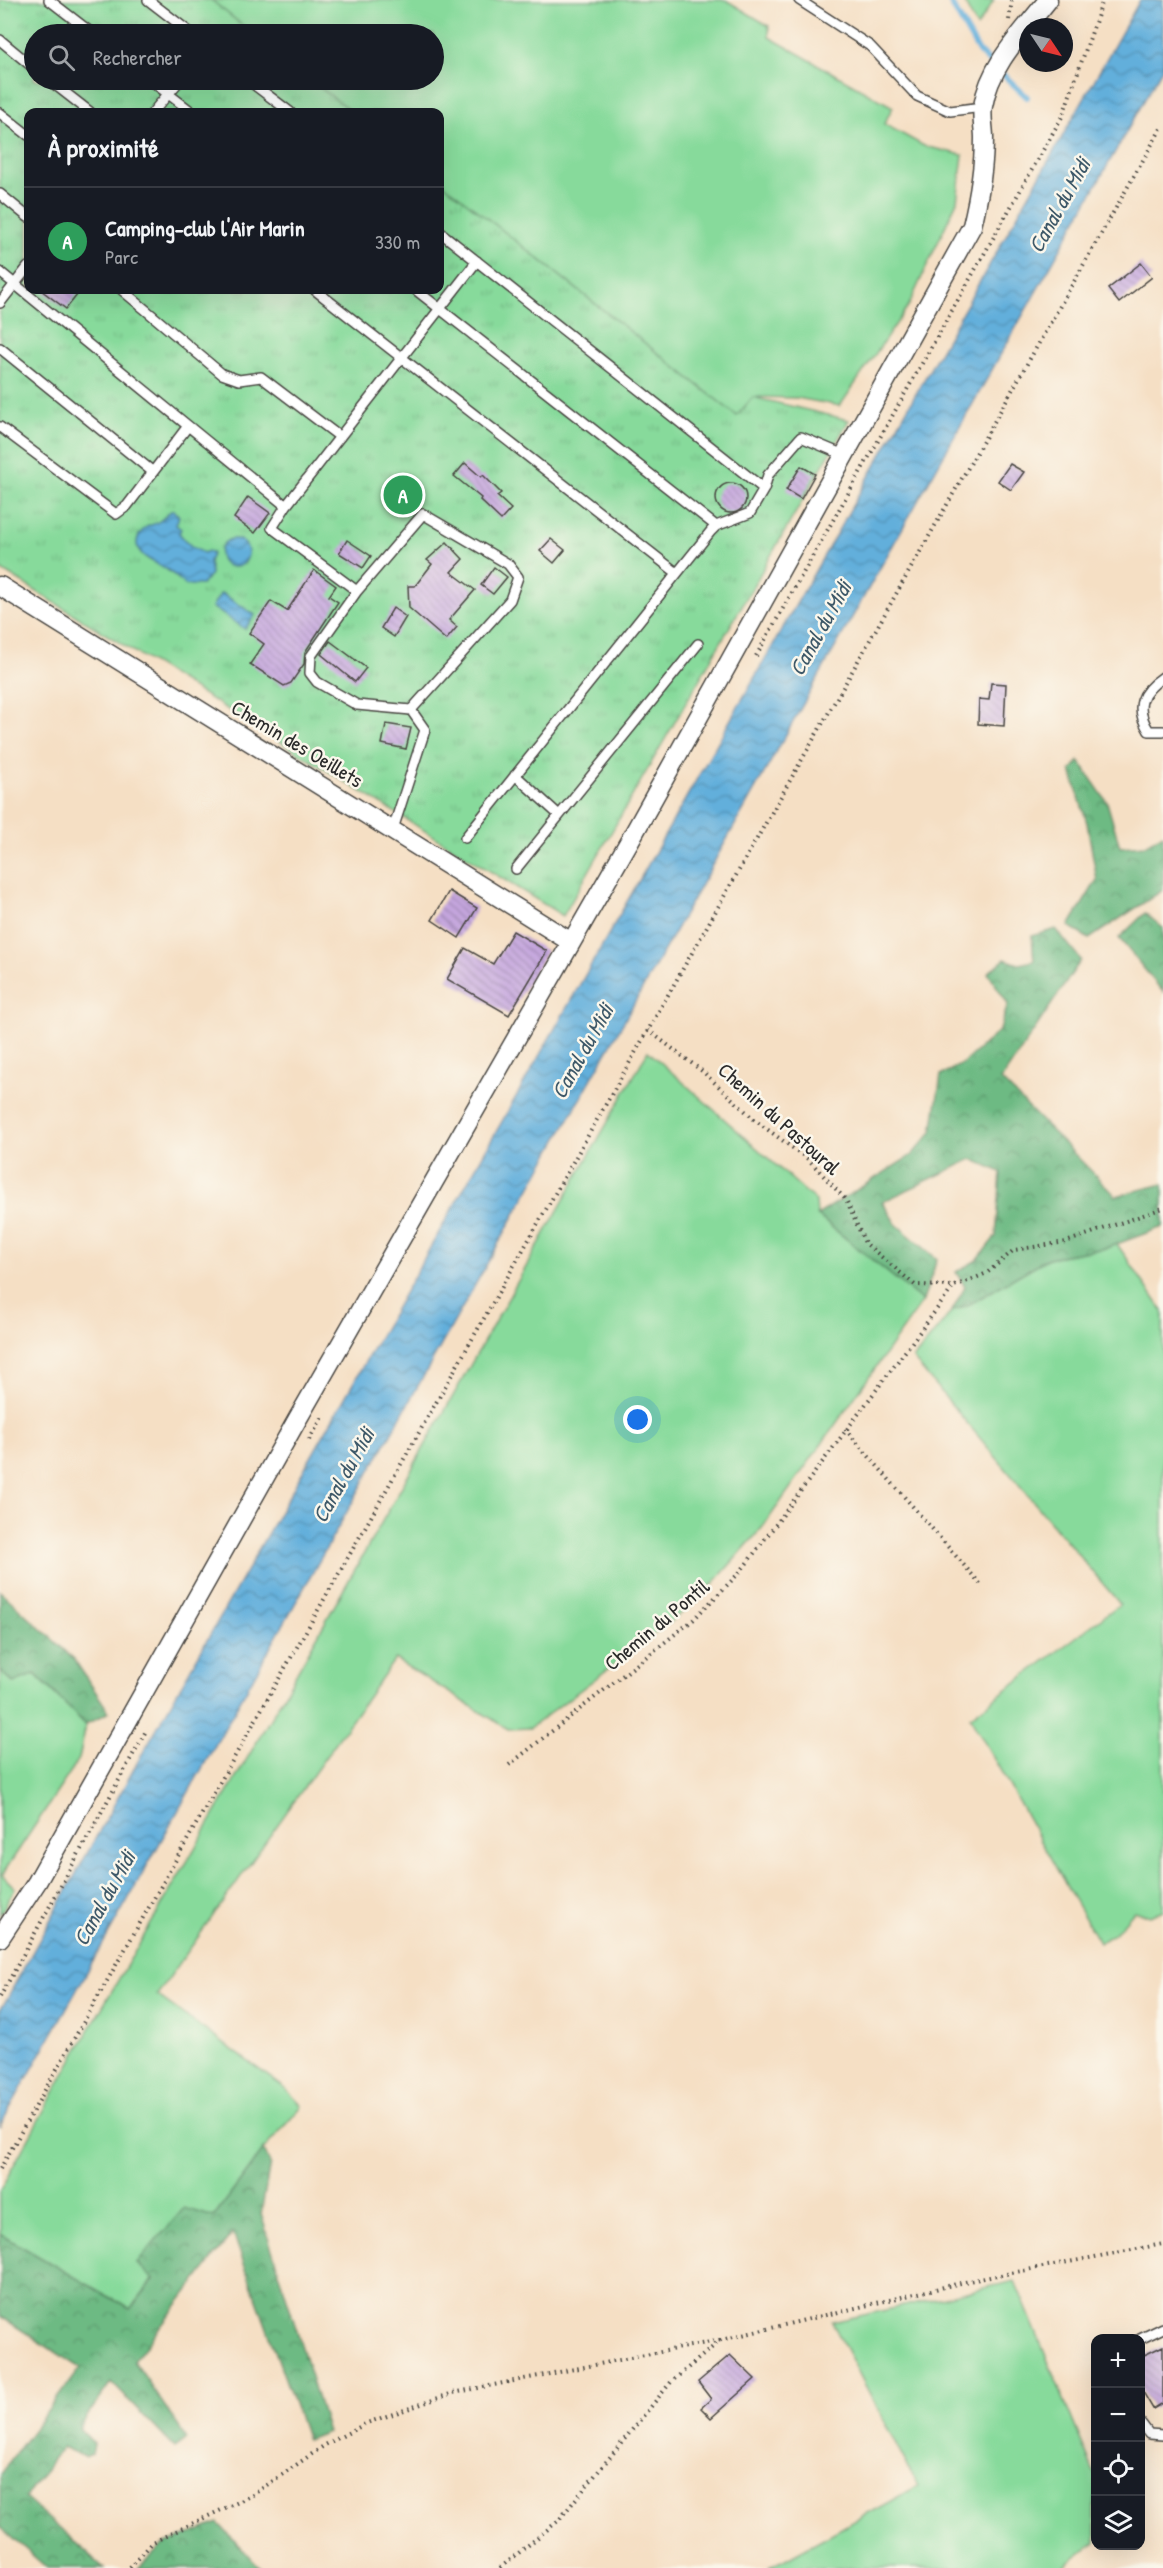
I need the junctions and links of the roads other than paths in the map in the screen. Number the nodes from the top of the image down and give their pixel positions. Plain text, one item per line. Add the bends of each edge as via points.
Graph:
1 (49, 0) edge
2 (148, 0) edge
3 (799, 0) edge
4 (1048, 0) edge
5 (80, 24) edge
6 (179, 24) edge
7 (0, 40) edge
8 (24, 60) edge
9 (62, 90) edge
10 (163, 90) edge
11 (171, 90) edge
12 (261, 90) edge
13 (168, 94) junction
14 (982, 107) junction
15 (85, 108) edge
16 (156, 108) edge
17 (187, 108) edge
18 (285, 108) edge
19 (0, 113) edge
20 (24, 132) edge
21 (0, 194) edge
22 (24, 214) edge
23 (444, 235) edge
24 (477, 261) junction
25 (0, 272) edge
26 (24, 272) edge
27 (15, 284) junction
28 (24, 291) edge
29 (27, 294) edge
30 (127, 294) edge
31 (320, 294) edge
32 (421, 294) edge
33 (0, 303) edge
34 (440, 308) junction
35 (0, 348) edge
36 (402, 357) junction
37 (188, 426) junction
38 (0, 427) edge
39 (340, 437) junction
40 (844, 455) junction
41 (153, 472) junction
42 (764, 489) junction
43 (286, 506) junction
44 (716, 525) junction
45 (677, 573) junction
46 (0, 586) edge
47 (357, 591) junction
48 (698, 644) dead end
49 (1163, 677) edge
50 (411, 710) junction
51 (1163, 731) edge
52 (515, 775) junction
53 (560, 815) junction
54 (393, 829) junction
55 (465, 838) dead end
56 (516, 869) dead end
57 (571, 942) junction
58 (0, 1938) edge
59 (1163, 2328) edge
60 (1145, 2337) edge
61 (1145, 2429) edge
62 (1163, 2435) edge

1 - 5 lane
2 - 6 lane
3 - 14 lane via 870,46 917,96 950,111
4 - 14 street via 1000,60
7 - 8 lane
9 - 15 lane
10 - 13 lane
11 - 13 lane
12 - 18 lane
13 - 16 lane
13 - 17 lane
14 - 40 street via 981,187 972,226
19 - 20 lane
21 - 22 lane
23 - 24 lane
24 - 34 lane
24 - 42 lane
25 - 27 lane
26 - 27 lane
27 - 28 lane
27 - 33 lane
29 - 37 lane
30 - 39 lane via 222,374 239,380 261,377
31 - 36 lane
32 - 34 lane
34 - 36 lane
34 - 44 lane
35 - 41 lane
36 - 39 lane
36 - 45 lane
37 - 41 lane
37 - 43 lane
38 - 41 lane via 116,514
39 - 43 lane
40 - 42 lane via 801,437 768,476
40 - 57 street
42 - 44 lane via 750,513
43 - 47 lane via 272,528
44 - 45 lane
45 - 52 lane
46 - 54 street, Chemin des Oeillets
47 - 50 lane via 311,656 310,673 317,682 357,705
47 - 50 lane via 423,514 508,564 518,577 510,600
48 - 53 lane
49 - 51 lane via 1149,687 1141,703 1141,719 1149,731
50 - 54 lane via 425,730
52 - 53 lane
52 - 55 lane
53 - 56 lane
54 - 57 street, Chemin des Oeillets
57 - 58 street via 37,1882
59 - 60 lane
61 - 62 lane via 1149,2434

